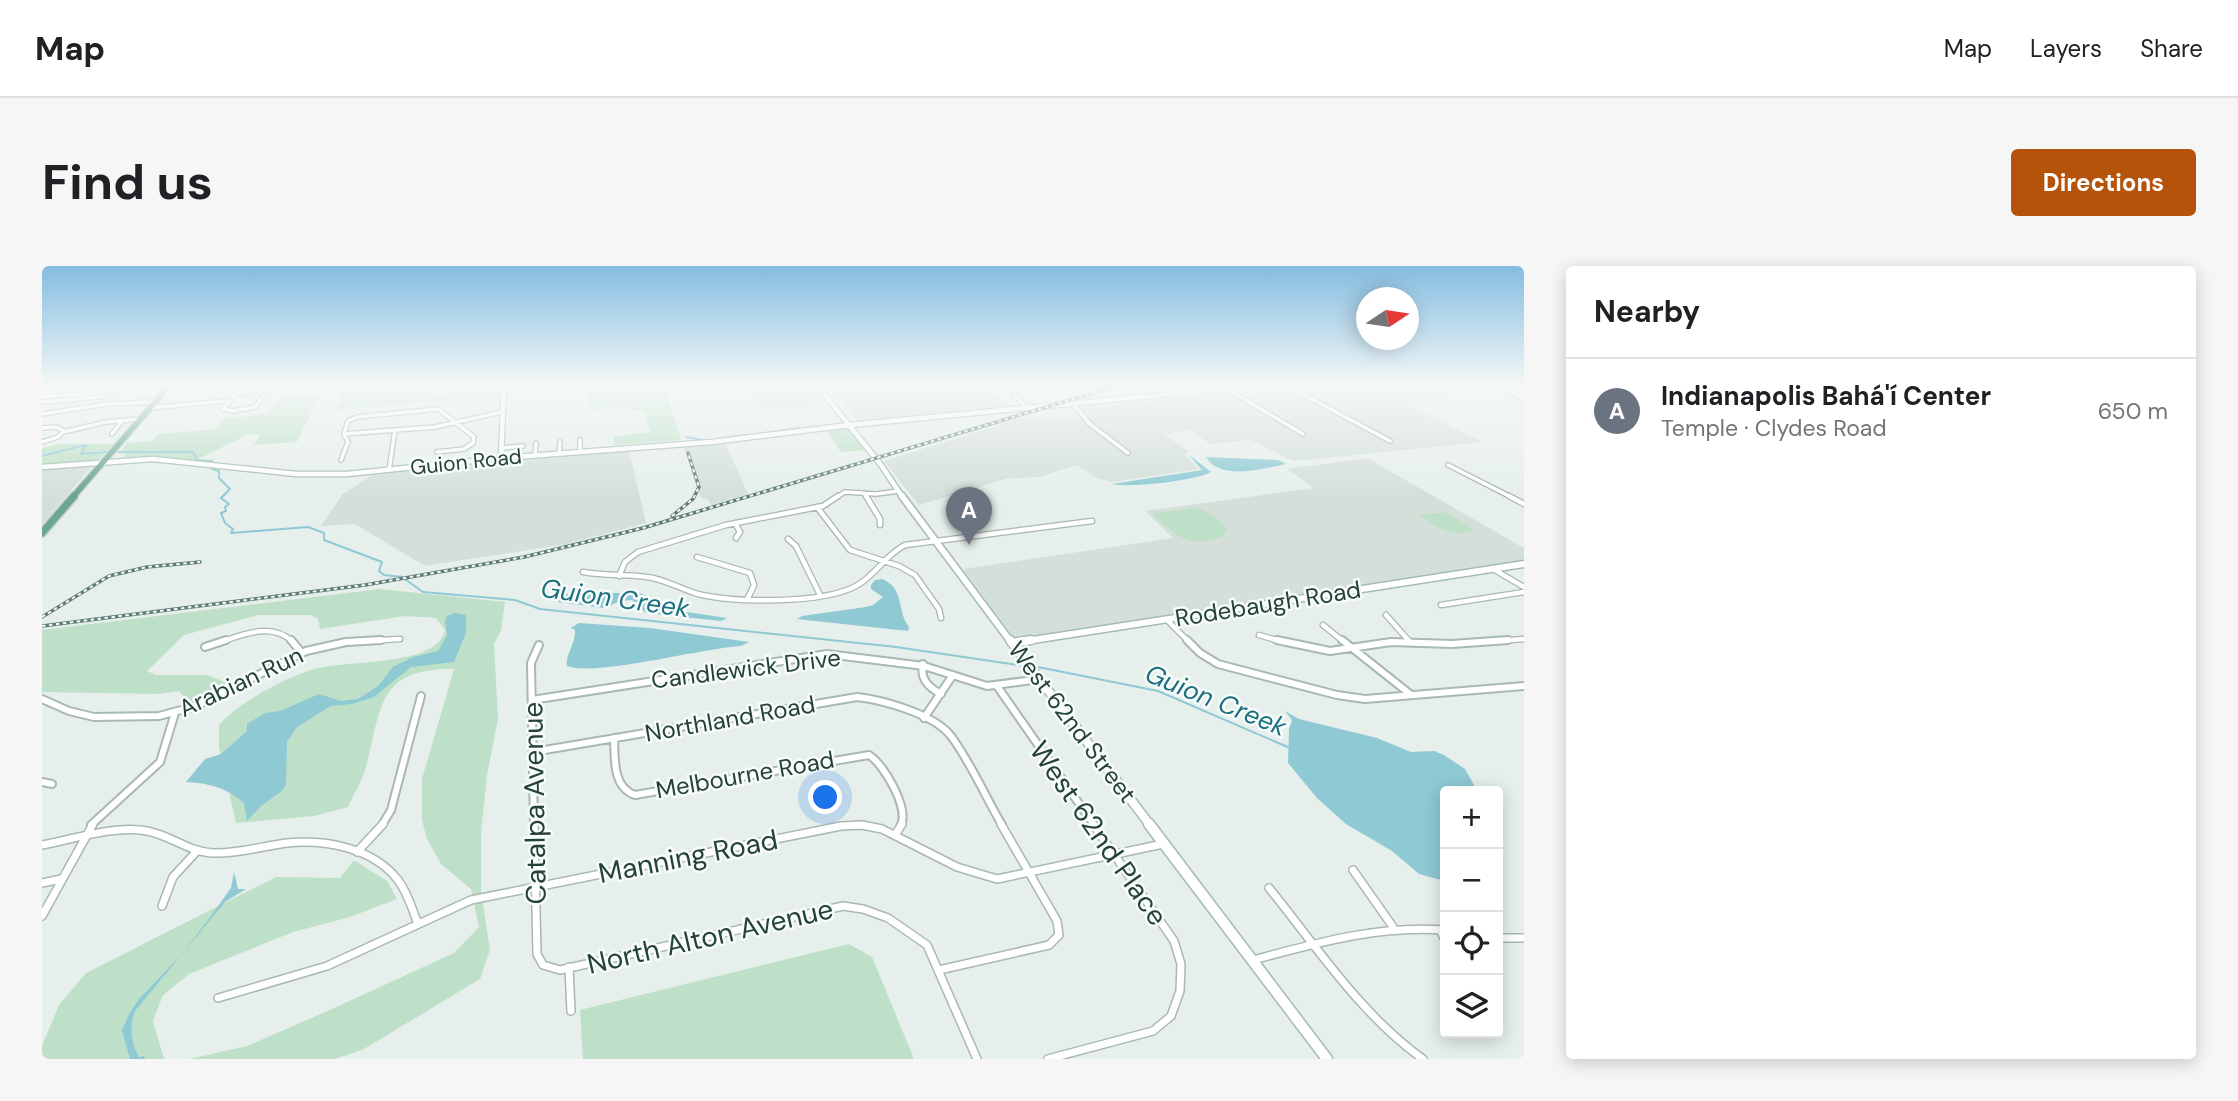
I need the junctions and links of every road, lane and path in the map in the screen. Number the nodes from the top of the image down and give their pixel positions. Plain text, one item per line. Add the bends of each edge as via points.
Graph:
1 (117, 422) edge
2 (121, 422) edge
3 (137, 422) edge
4 (348, 422) edge
5 (460, 422) edge
6 (502, 422) edge
7 (848, 422) edge
8 (881, 422) edge
9 (1088, 422) edge
10 (1284, 422) edge
11 (1355, 422) edge
12 (456, 423) junction
13 (850, 425) junction
14 (42, 428) edge
15 (394, 430) junction
16 (64, 432) junction
17 (1303, 433) dead end
18 (111, 434) dead end
19 (344, 434) junction
20 (580, 440) dead end
21 (1390, 441) dead end
22 (42, 442) edge
23 (560, 442) dead end
24 (536, 443) dead end
25 (523, 446) dead end
26 (501, 448) junction
27 (580, 451) junction
28 (437, 452) dead end
29 (559, 453) junction
30 (1128, 453) dead end
31 (535, 455) junction
32 (501, 458) junction
33 (341, 460) dead end
34 (103, 461) junction
35 (1448, 464) dead end
36 (42, 467) edge
37 (388, 470) junction
38 (899, 491) junction
39 (864, 493) junction
40 (1524, 504) edge
41 (817, 507) junction
42 (1092, 521) dead end
43 (735, 523) junction
44 (880, 525) dead end
45 (42, 533) edge
46 (736, 538) dead end
47 (788, 540) dead end
48 (934, 540) junction
49 (696, 557) dead end
50 (882, 561) junction
51 (1524, 564) edge
52 (1493, 569) junction
53 (583, 572) dead end
54 (619, 576) junction
55 (1524, 589) edge
56 (820, 595) junction
57 (801, 597) joint
58 (747, 600) junction
59 (1441, 605) dead end
60 (1387, 615) dead end
61 (941, 618) dead end
62 (1166, 619) junction
63 (1324, 625) dead end
64 (1259, 635) dead end
65 (400, 639) dead end
66 (1524, 639) edge
67 (1410, 642) junction
68 (1012, 643) junction
69 (539, 645) dead end
70 (205, 647) dead end
71 (1353, 649) junction
72 (301, 652) junction
73 (922, 665) junction
74 (953, 675) junction
75 (1038, 676) junction
76 (997, 686) junction
77 (1524, 686) edge
78 (941, 694) junction
79 (1410, 694) junction
80 (421, 696) dead end
81 (42, 699) edge
82 (532, 700) junction
83 (176, 713) junction
84 (924, 718) junction
85 (614, 738) junction
86 (533, 752) junction
87 (42, 782) edge
88 (52, 784) dead end
89 (895, 835) junction
90 (83, 838) junction
91 (1164, 844) junction
92 (42, 845) edge
93 (197, 851) junction
94 (357, 852) junction
95 (1114, 855) junction
96 (1353, 870) dead end
97 (1030, 874) junction
98 (61, 879) junction
99 (42, 883) edge
100 (535, 887) junction
101 (1269, 888) dead end
102 (162, 906) dead end
103 (42, 916) edge
104 (418, 924) junction
105 (1393, 927) junction
106 (1440, 930) edge
107 (919, 937) joint
108 (1524, 937) edge
109 (1503, 938) edge
110 (1312, 945) junction
111 (1253, 961) junction
112 (540, 962) joint
113 (569, 967) junction
114 (939, 970) junction
115 (218, 998) dead end
116 (571, 1011) dead end
117 (977, 1059) edge
118 (1048, 1059) edge
119 (1327, 1059) edge
120 (1423, 1059) edge

1 - 16 street
2 - 18 street
3 - 34 main road
4 - 19 street
5 - 12 street
6 - 26 street
7 - 13 street, West 62nd Street
8 - 13 street, Guion Road
9 - 30 street
10 - 17 street
11 - 21 street
12 - 15 street
12 - 28 street via 474,435 473,443
13 - 27 street, Guion Road via 712,442
13 - 38 street, West 62nd Street
14 - 16 street
15 - 19 street
15 - 37 street
16 - 22 street
19 - 33 street via 348,442
20 - 27 street
23 - 29 street
24 - 31 street
25 - 26 street
26 - 32 street
27 - 29 street, Guion Road
29 - 31 street, Guion Road
31 - 32 street, Guion Road
32 - 37 street, Guion Road
34 - 36 street, Guion Road
34 - 37 street, Guion Road via 149,459 309,475
34 - 45 main road
35 - 40 street
38 - 39 street
38 - 48 street, West 62nd Street
39 - 41 street via 845,492
39 - 44 street
41 - 43 street
41 - 50 street via 847,547
42 - 48 street
43 - 46 street via 740,533
43 - 54 street via 638,552 625,562
47 - 56 street via 796,546
48 - 50 street via 899,547
48 - 68 street, West 62nd Street
49 - 58 street via 751,573 754,584
50 - 56 street via 854,587
50 - 61 street via 915,575
51 - 52 street, Rodebaugh Road
52 - 55 street
52 - 62 street, Rodebaugh Road
53 - 54 street
54 - 58 street via 648,577 699,594
55 - 59 street
56 - 57 street
57 - 58 street
60 - 67 street
62 - 68 street, Rodebaugh Road
62 - 79 street via 1200,653 1229,668 1351,698
63 - 71 street
64 - 71 street via 1315,650
65 - 72 street, Arabian Run via 342,642
66 - 67 street
67 - 71 street
68 - 75 street, West 62nd Street
69 - 82 street, Catalpa Avenue via 531,663
70 - 72 street via 271,632 287,636
71 - 79 street
72 - 83 street, Arabian Run
73 - 74 street, Candlewick Drive
73 - 78 street via 923,680
73 - 82 street, Candlewick Drive via 819,655
74 - 76 street, Candlewick Drive
74 - 78 street
75 - 76 street, Candlewick Drive
75 - 91 street, West 62nd Street
76 - 95 street, West 62nd Place
77 - 79 street
78 - 84 street
80 - 94 street via 391,810
81 - 83 street, Arabian Run via 94,717 146,718
82 - 86 street, Catalpa Avenue
83 - 90 street via 156,767 95,820
84 - 85 street, Northland Road via 876,699 857,697
84 - 97 street, Northland Road via 950,735
85 - 86 street, Northland Road
85 - 89 street, Melbourne Road via 622,790 640,795 869,755 881,763 903,810 904,821
86 - 100 street, Catalpa Avenue
87 - 88 street
89 - 97 street, Manning Road via 986,877
89 - 100 street, Manning Road via 853,824
90 - 92 street
90 - 93 street via 143,831
90 - 98 street
91 - 95 street, Manning Road
91 - 111 street, West 62nd Street
93 - 94 street via 232,852 306,841
93 - 102 street via 173,877
94 - 104 street via 396,878
95 - 97 street, Manning Road
95 - 118 street, West 62nd Place via 1180,951 1183,968 1172,1016 1158,1029
96 - 105 street
97 - 114 street, Northland Road via 1060,929 1053,943
98 - 99 street
98 - 103 street
100 - 104 street, Manning Road via 466,901
100 - 112 street, Catalpa Avenue
101 - 110 street
104 - 115 street, Manning Road via 310,972
105 - 106 street
105 - 110 street
107 - 113 street, North Alton Avenue via 862,907 848,905
107 - 114 street
108 - 109 street
110 - 111 street
110 - 120 street via 1375,1019
111 - 119 street, West 62nd Street
112 - 113 street, North Alton Avenue via 552,970
113 - 116 street
114 - 117 street

